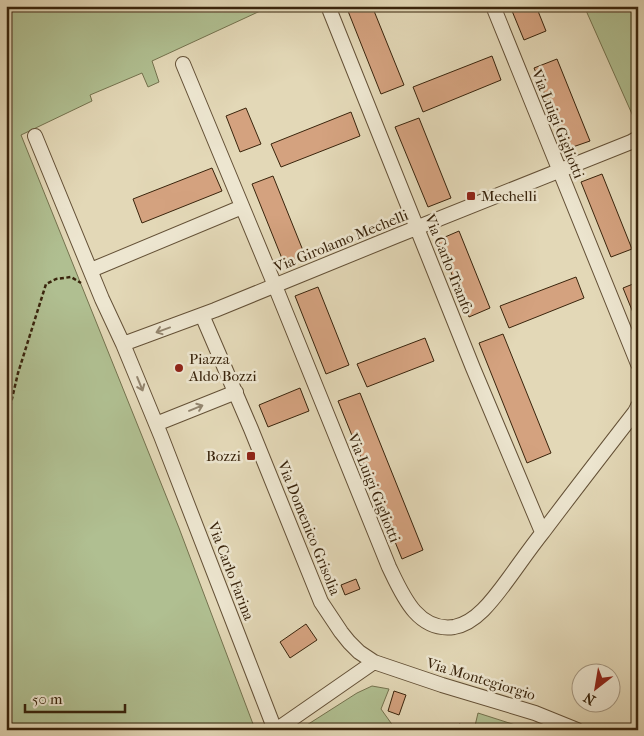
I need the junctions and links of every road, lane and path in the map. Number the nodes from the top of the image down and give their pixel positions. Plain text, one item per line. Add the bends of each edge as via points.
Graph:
1 (328, 6) edge
2 (493, 6) edge
3 (183, 64) dead end
4 (35, 136) dead end
5 (636, 141) edge
6 (560, 170) junction
7 (242, 207) junction
8 (417, 227) junction
9 (91, 270) junction
10 (275, 286) junction
11 (102, 299) junction
12 (202, 315) junction
13 (124, 344) junction
14 (638, 364) edge
15 (236, 392) junction
16 (638, 406) edge
17 (7, 417) edge
18 (156, 424) junction
19 (542, 532) junction
20 (374, 662) junction
21 (276, 730) edge
22 (577, 730) edge

1 - 8 street, Via Carlo Tranfo
2 - 6 street, Via Luigi Gigliotti
3 - 7 street, Via Luigi Gigliotti
4 - 9 street
5 - 6 street, Via Girolamo Mechelli
6 - 8 street, Via Girolamo Mechelli
6 - 14 street, Via Luigi Gigliotti
7 - 9 street
7 - 10 street, Via Luigi Gigliotti
8 - 10 street, Via Girolamo Mechelli
8 - 19 street, Via Carlo Tranfo
9 - 11 street
10 - 12 street, Via Girolamo Mechelli
10 - 19 street, Via Luigi Gigliotti via 389,567 419,617 445,627 459,626 471,620 493,600
11 - 13 street
11 - 17 path via 71,276 46,284
12 -> 13 street
12 - 15 street
13 -> 18 street
18 -> 15 street
15 - 20 street, Via Domenico Grisolia via 322,602 349,642
16 - 19 street, Via Luigi Gigliotti
18 - 21 street, Via Carlo Farina
20 - 21 street
20 - 22 street, Via Montegiorgio via 535,713

